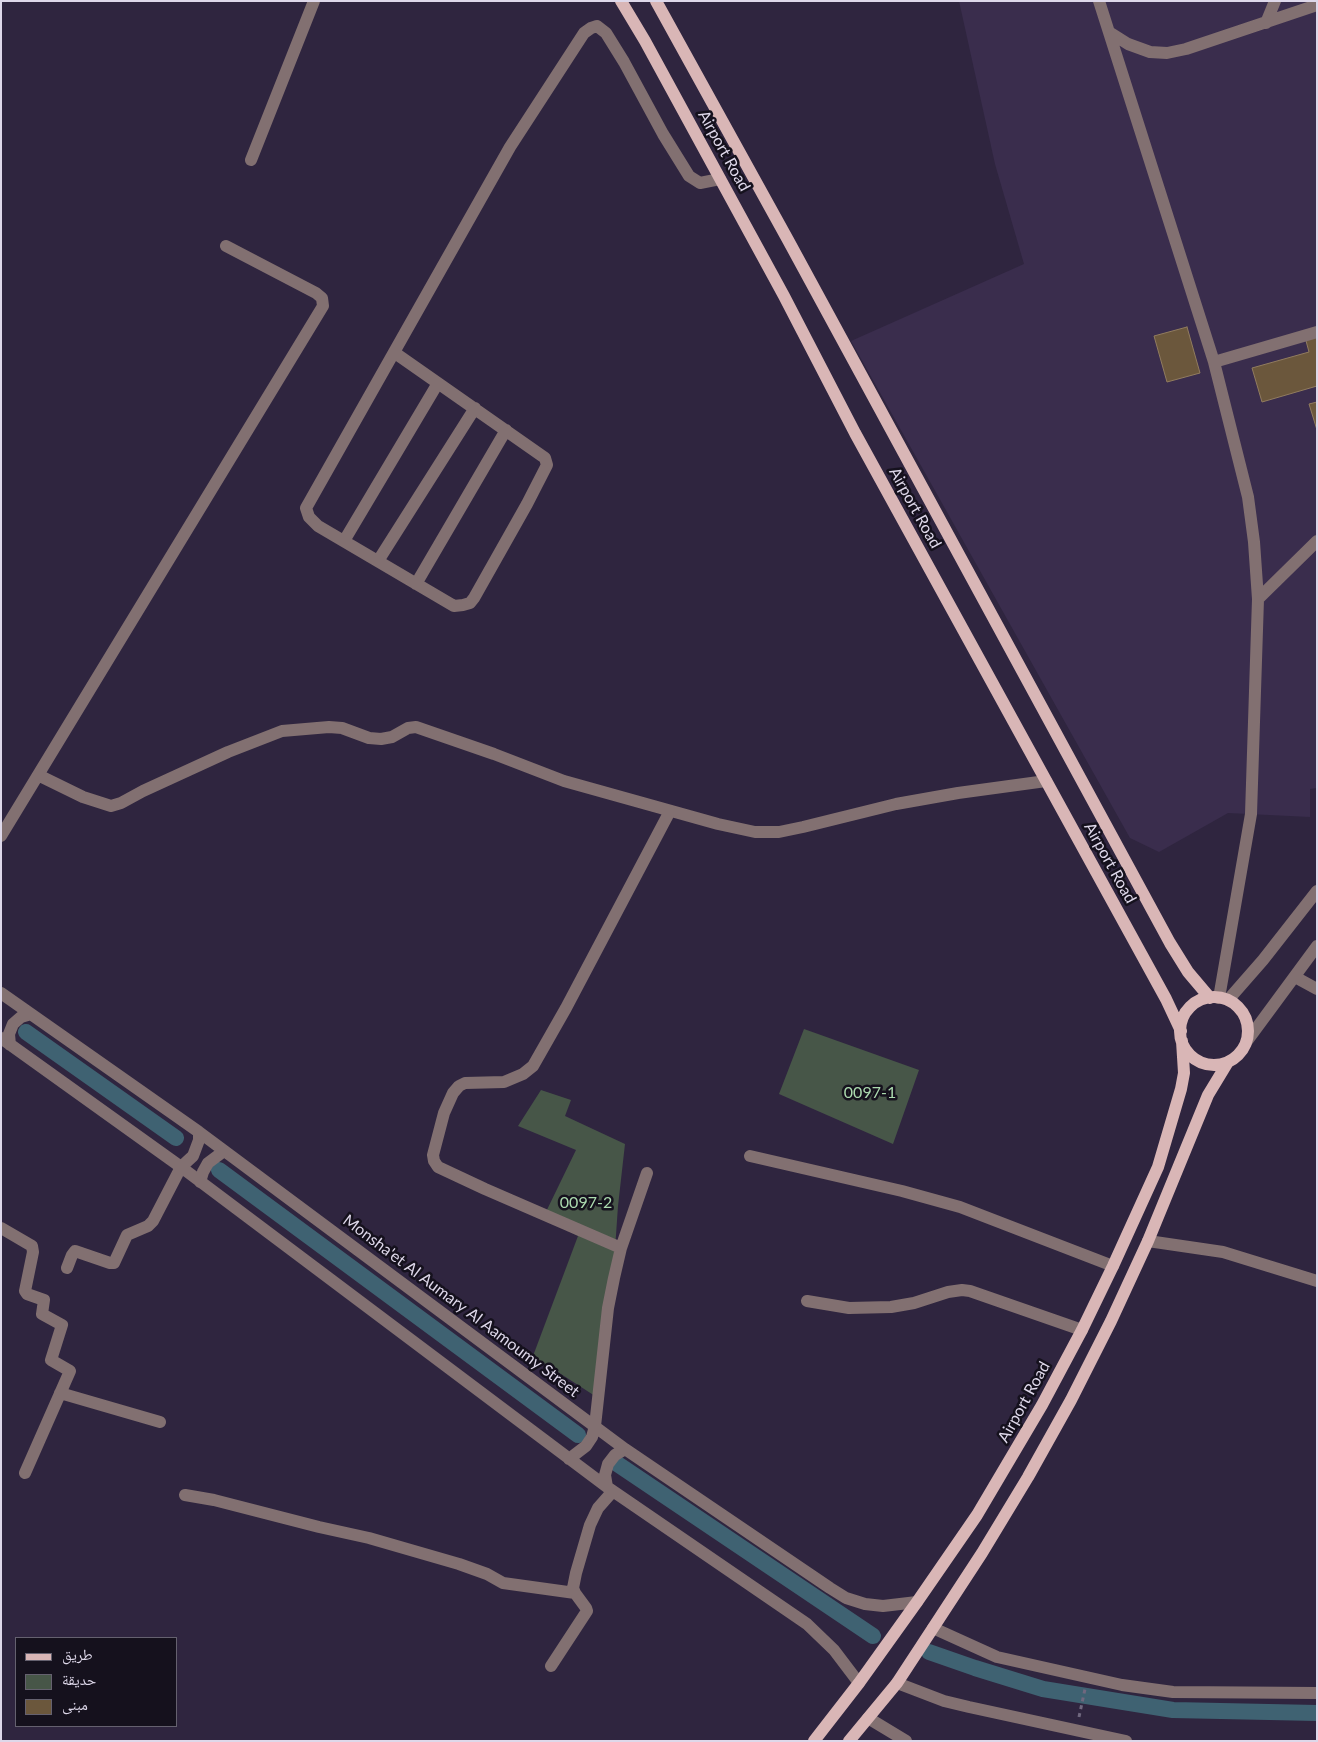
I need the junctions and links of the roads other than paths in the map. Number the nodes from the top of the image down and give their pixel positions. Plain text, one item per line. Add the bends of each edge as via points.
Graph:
1 (314, 1) edge
2 (621, 1) edge
3 (656, 1) edge
4 (1099, 1) edge
5 (1275, 1) edge
6 (1317, 5) edge
7 (1266, 23) junction
8 (1109, 32) junction
9 (251, 160) dead end
10 (720, 179) junction
11 (226, 246) dead end
12 (1317, 332) edge
13 (395, 353) junction
14 (1214, 362) junction
15 (438, 383) junction
16 (475, 408) junction
17 (506, 430) junction
18 (1317, 541) edge
19 (344, 542) junction
20 (378, 561) junction
21 (416, 584) junction
22 (1258, 599) junction
23 (38, 775) junction
24 (1046, 781) junction
25 (670, 811) junction
26 (1, 836) edge
27 (1317, 891) edge
28 (1317, 946) edge
29 (1295, 977) junction
30 (1317, 989) edge
31 (1, 993) edge
32 (1219, 999) junction
33 (31, 1014) junction
34 (1181, 1036) junction
35 (1247, 1041) junction
36 (6, 1042) edge
37 (1228, 1062) junction
38 (199, 1132) junction
39 (224, 1150) junction
40 (750, 1156) dead end
41 (181, 1167) junction
42 (647, 1173) dead end
43 (200, 1182) junction
44 (1, 1228) edge
45 (1148, 1240) junction
46 (621, 1248) junction
47 (1113, 1266) junction
48 (67, 1268) dead end
49 (1317, 1281) edge
50 (807, 1301) dead end
51 (1082, 1330) junction
52 (60, 1393) junction
53 (160, 1422) dead end
54 (595, 1426) junction
55 (625, 1449) junction
56 (568, 1459) junction
57 (25, 1473) dead end
58 (610, 1489) junction
59 (185, 1495) dead end
60 (574, 1593) junction
61 (917, 1602) junction
62 (933, 1628) junction
63 (550, 1666) dead end
64 (859, 1683) junction
65 (897, 1683) junction
66 (1317, 1693) edge
67 (868, 1718) junction
68 (814, 1741) edge
69 (850, 1741) edge
70 (906, 1741) edge
71 (1126, 1741) edge

1 - 9 street
2 - 10 main road, Airport Road
3 - 32 main road, Airport Road via 1170,943 1188,972
4 - 8 street
5 - 7 street
6 - 7 street
7 - 8 street via 1186,50 1167,53 1150,52
8 - 14 street
10 - 13 street via 700,183 689,176 614,44 602,29 597,26 591,28 584,33 510,147
10 - 24 main road, Airport Road
11 - 23 street via 316,293 322,298 323,306
12 - 14 street
13 - 15 street
13 - 19 street via 306,508 311,520
14 - 22 street via 1248,497
15 - 16 street
15 - 19 street
16 - 17 street
16 - 20 street
17 - 21 street
17 - 21 street via 545,458 547,465 474,598 470,603 454,606
18 - 22 street
19 - 20 street
20 - 21 street
22 - 32 street via 1251,814
23 - 25 street via 83,797 111,806 282,731 329,726 381,739 416,727 564,781
23 - 26 street
24 - 25 street via 896,804 779,832 755,832
24 - 34 main road, Airport Road via 1166,999
25 - 46 street via 533,1066 504,1082 459,1086 444,1114 433,1155 438,1166
27 - 32 street via 1263,960
28 - 29 street
29 - 30 street
29 - 35 street
31 - 33 street, Monsha'et Al Aumary Al Aamoumy Street
32 - 34 main road via 1200,1000 1192,1006 1182,1022
32 - 35 main road via 1236,1006 1243,1013 1247,1022
33 - 36 street via 13,1024
33 - 38 street, Monsha'et Al Aumary Al Aamoumy Street
34 - 37 main road via 1186,1049 1200,1062 1210,1065
34 - 47 main road, Airport Road via 1184,1073 1177,1105 1158,1167
35 - 37 main road via 1237,1057
36 - 41 street
37 - 45 main road via 1208,1095
38 - 39 street, Monsha'et Al Aumary Al Aamoumy Street
38 - 41 street via 193,1156
39 - 43 street via 208,1163
39 - 54 street, Monsha'et Al Aumary Al Aamoumy Street
40 - 47 street via 960,1207
41 - 43 street
41 - 48 street via 153,1221 127,1235 114,1263 75,1252
42 - 46 street
43 - 56 street
44 - 52 street via 32,1246 25,1291 44,1300 42,1314 63,1326 51,1360 70,1371
45 - 49 street via 1224,1252
45 - 62 main road via 1071,1400 982,1553
46 - 54 street via 608,1308
47 - 51 main road, Airport Road
50 - 51 street via 849,1308 891,1307 962,1290
51 - 61 main road, Airport Road via 1010,1460
52 - 53 street
52 - 57 street
54 - 55 street, Monsha'et Al Aumary Al Aamoumy Street
54 - 56 street via 586,1446
55 - 58 street via 608,1464 605,1475
55 - 61 street, Monsha'et Al Aumary Al Aamoumy Street via 846,1598 883,1606
56 - 58 street
58 - 60 street via 590,1525 576,1573
58 - 64 street via 807,1624 834,1650
59 - 60 street via 369,1538 459,1564 503,1583
60 - 63 street via 587,1612
61 - 64 main road, Airport Road
62 - 65 main road
62 - 66 street via 997,1657 1122,1685 1173,1692
64 - 68 main road, Airport Road
65 - 67 main road
65 - 71 street via 969,1707
67 - 69 main road
67 - 70 street

